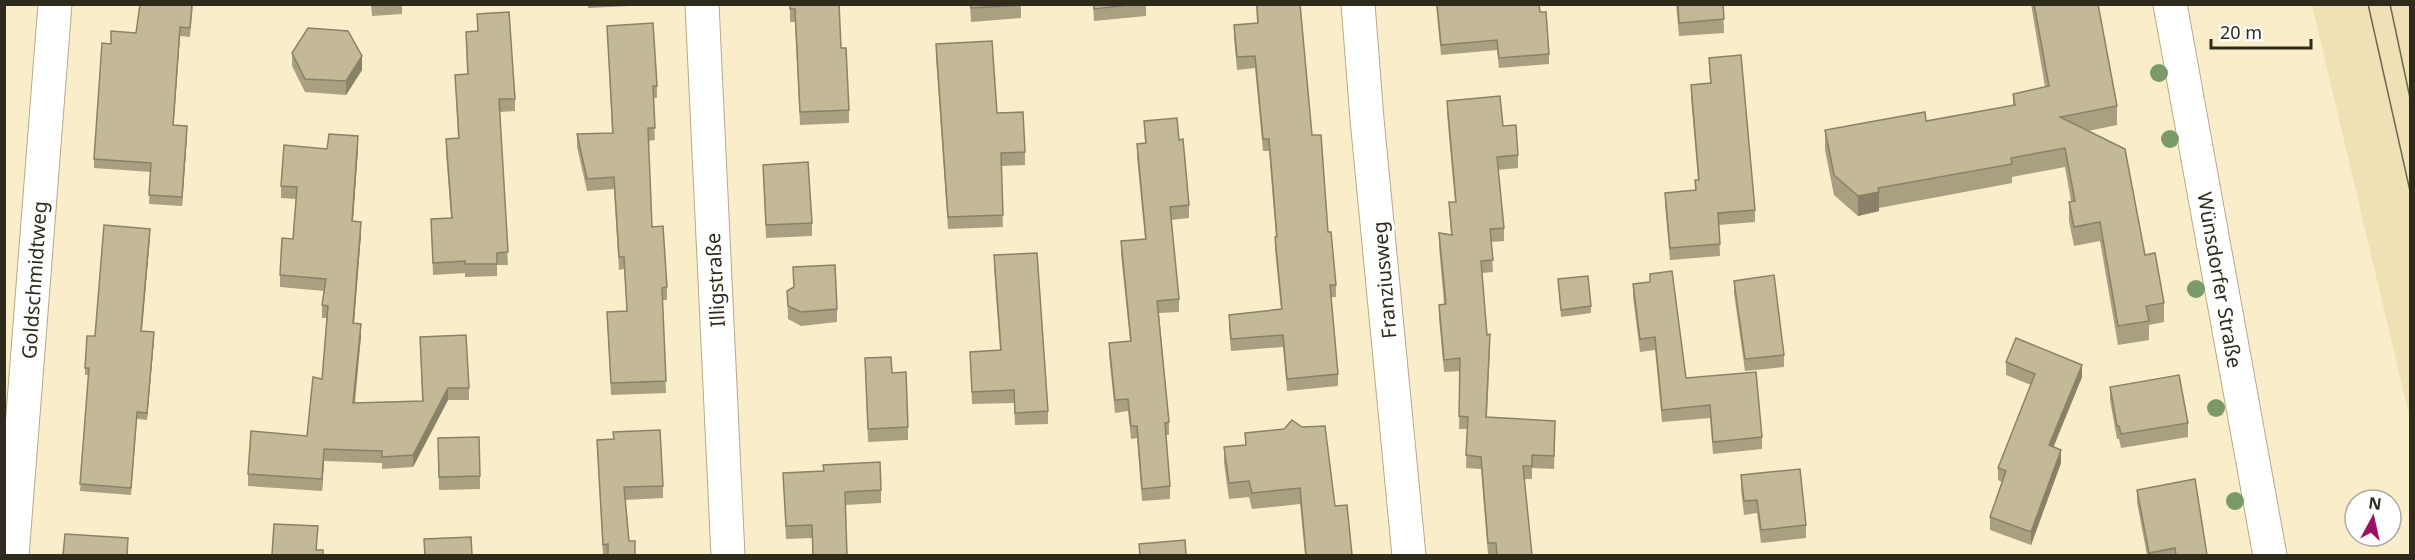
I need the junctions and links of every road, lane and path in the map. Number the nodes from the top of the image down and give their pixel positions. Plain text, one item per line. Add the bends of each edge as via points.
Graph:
1 (55, 4) edge
2 (702, 4) edge
3 (1358, 4) edge
4 (2170, 4) edge
5 (12, 555) edge
6 (728, 555) edge
7 (1408, 555) edge
8 (2270, 555) edge

1 - 5 street, Goldschmidtweg
2 - 6 street, Illigstraße
3 - 7 street, Franziusweg
4 - 8 street, Wünsdorfer Straße

